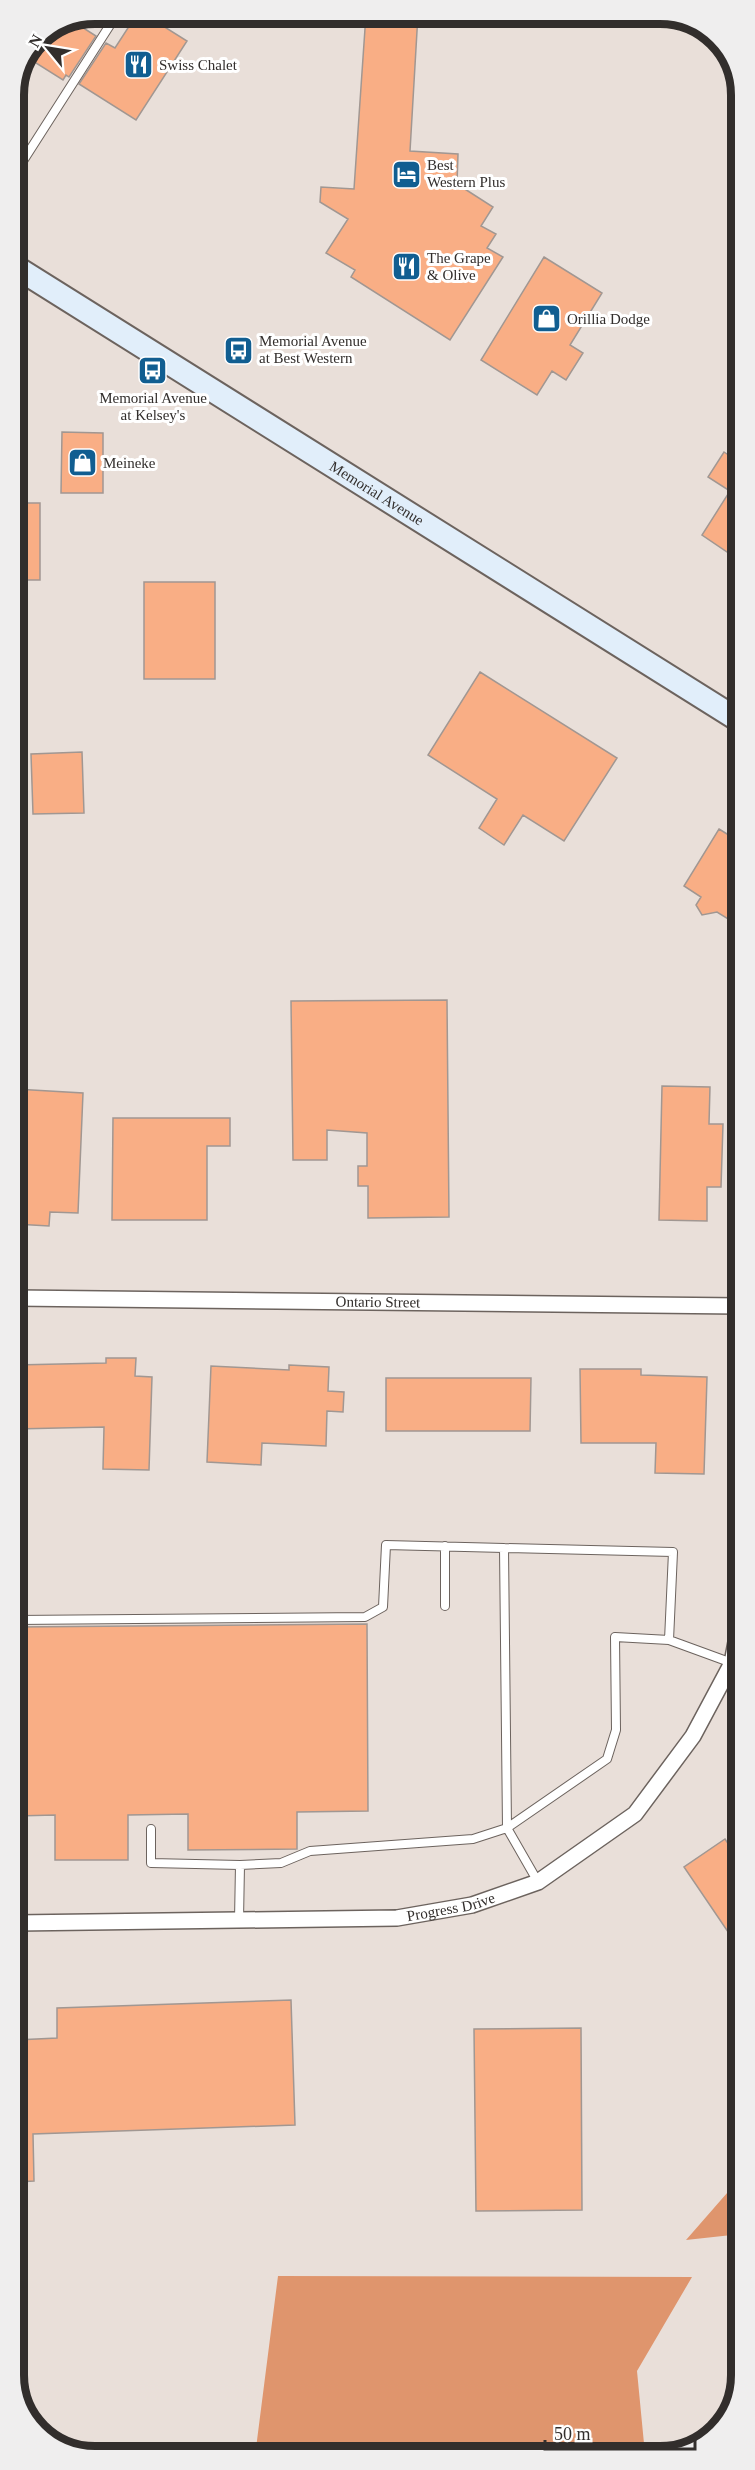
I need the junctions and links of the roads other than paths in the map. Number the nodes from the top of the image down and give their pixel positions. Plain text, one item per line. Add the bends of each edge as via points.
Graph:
1 (111, 24) edge
2 (24, 159) edge
3 (24, 272) edge
4 (731, 715) edge
5 (24, 1298) edge
6 (731, 1306) edge
7 (445, 1546) junction
8 (504, 1548) junction
9 (445, 1606) dead end
10 (24, 1620) edge
11 (669, 1640) junction
12 (731, 1664) edge
13 (731, 1666) edge
14 (507, 1828) junction
15 (151, 1829) dead end
16 (240, 1865) junction
17 (538, 1882) junction
18 (239, 1920) junction
19 (24, 1923) edge

1 - 2 lane
3 - 4 main road, Memorial Avenue
5 - 6 street, Ontario Street
7 - 8 lane
7 - 9 lane
7 - 10 lane via 386,1545 383,1607 365,1617
8 - 11 lane via 673,1552
8 - 14 lane
11 - 12 lane
11 - 14 lane via 615,1637 616,1730 607,1759
13 - 17 street, Progress Drive via 693,1736 635,1814
14 - 16 lane via 472,1839 310,1851 281,1863
14 - 17 lane
15 - 16 lane via 151,1863
16 - 18 lane
17 - 18 street, Progress Drive via 472,1905 397,1918
18 - 19 street, Progress Drive

